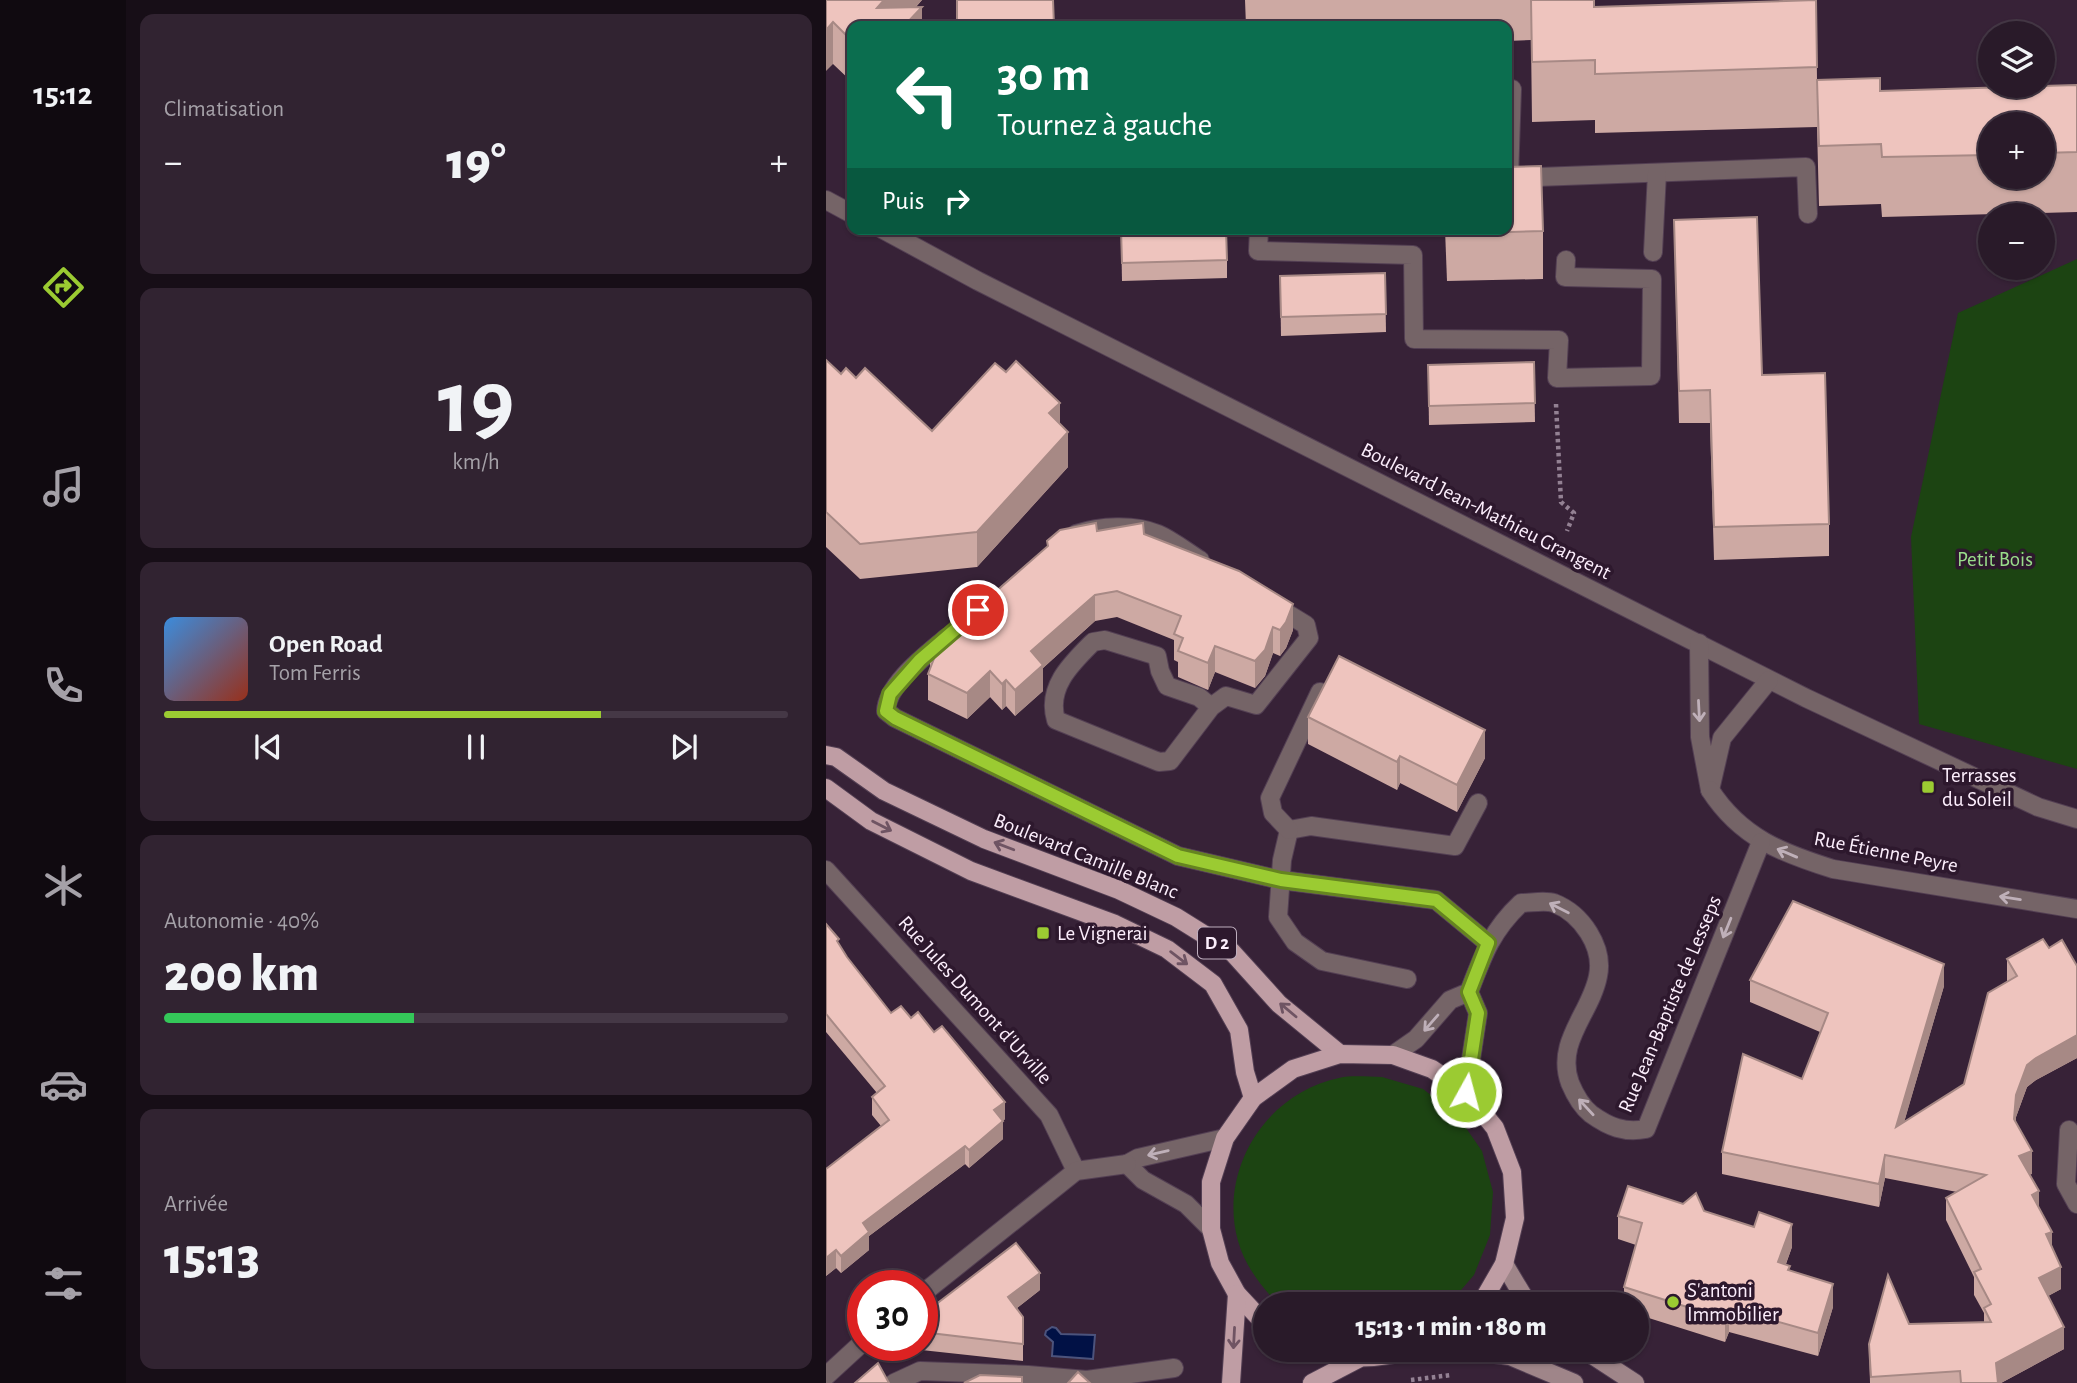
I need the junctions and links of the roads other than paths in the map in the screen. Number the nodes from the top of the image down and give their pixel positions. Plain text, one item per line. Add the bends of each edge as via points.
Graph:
1 (1657, 173) junction
2 (1512, 178) edge
3 (826, 200) edge
4 (847, 211) edge
5 (1808, 214) dead end
6 (892, 235) edge
7 (1259, 235) edge
8 (1653, 252) dead end
9 (1566, 260) dead end
10 (1055, 542) edge
11 (1215, 569) edge
12 (1261, 597) edge
13 (961, 624) edge
14 (1699, 643) junction
15 (1769, 680) junction
16 (1320, 692) edge
17 (1211, 707) junction
18 (826, 755) edge
19 (826, 788) edge
20 (1710, 790) junction
21 (1478, 803) dead end
22 (2077, 819) edge
23 (1290, 830) junction
24 (1761, 842) junction
25 (826, 870) edge
26 (1281, 880) junction
27 (2077, 909) edge
28 (1488, 943) junction
29 (1407, 979) dead end
30 (1469, 992) junction
31 (1340, 1054) junction
32 (1393, 1055) junction
33 (1466, 1092) junction
34 (1253, 1098) junction
35 (2068, 1130) dead end
36 (1225, 1138) junction
37 (1127, 1164) junction
38 (1076, 1171) junction
39 (2077, 1204) edge
40 (1211, 1229) junction
41 (1504, 1264) junction
42 (938, 1281) edge
43 (1486, 1292) edge
44 (1521, 1292) edge
45 (1237, 1294) junction
46 (1253, 1311) edge
47 (847, 1357) edge
48 (1352, 1362) edge
49 (1524, 1362) edge
50 (1602, 1362) edge
51 (1174, 1368) dead end
52 (826, 1376) edge
53 (894, 1383) edge
54 (1231, 1383) edge
55 (1312, 1383) edge
56 (1574, 1383) edge
57 (1634, 1383) edge

1 - 2 street
1 - 5 street via 1806,167
1 - 8 street
3 - 4 street
6 - 14 street, Boulevard Jean-Mathieu Grangent
7 - 9 street via 1258,251 1413,255 1414,339 1559,340 1557,379 1651,376 1652,279 1565,277
10 - 11 street via 1094,528 1137,530 1158,534
12 - 17 street via 1306,625 1309,638 1256,705 1226,696
13 - 26 street via 890,694 886,711 1178,856
14 - 15 street, Boulevard Jean-Mathieu Grangent
14 -> 20 street, Rue Étienne Peyre via 1700,737
15 - 20 street via 1723,738
15 - 22 street, Boulevard Jean-Mathieu Grangent via 2038,807
16 - 23 street via 1270,798 1273,813
17 - 17 street via 1170,761 1159,762 1056,720 1052,706 1064,671 1093,642 1105,640 1157,656 1167,686 1199,697
31 -> 18 main road, Boulevard Camille Blanc / D 2 via 1279,1004 1232,952 1176,917 1119,890 984,839 884,791 836,757
19 -> 34 main road, D 2 via 871,821 971,871 1115,924 1167,949 1213,984 1239,1030
20 - 24 street, Rue Étienne Peyre via 1719,805
21 - 23 street via 1455,846 1311,826
23 - 26 street
27 -> 24 street, Rue Étienne Peyre via 1833,869
24 -> 28 street, Rue Jean-Baptiste de Lesseps via 1646,1129 1624,1131 1600,1120 1584,1108 1566,1073 1571,1039 1598,977 1594,942 1585,928 1552,903 1521,903
25 - 38 street, Rue Jules Dumont d'Urville via 1049,1115
26 - 28 street via 1436,900
26 - 29 street via 1278,917 1295,942 1322,961
28 - 30 street, Rue Jean-Baptiste de Lesseps
30 -> 32 street via 1450,1000 1416,1039
30 - 33 street via 1478,1013
31 - 32 main road
31 - 34 main road via 1293,1069
32 - 33 main road via 1432,1069
33 - 41 main road via 1495,1128 1512,1172 1515,1218
34 - 36 main road
35 - 39 street via 2066,1184
36 -> 37 street
36 - 40 main road via 1211,1182
37 - 38 street
37 - 40 street via 1143,1180 1186,1204
38 - 42 street
40 - 45 main road via 1220,1263
41 - 43 main road
41 - 44 main road
45 - 46 main road
45 -> 54 main road
47 - 52 street
48 - 55 main road
49 - 56 main road
50 - 57 main road
51 - 53 street via 1087,1380 920,1371

